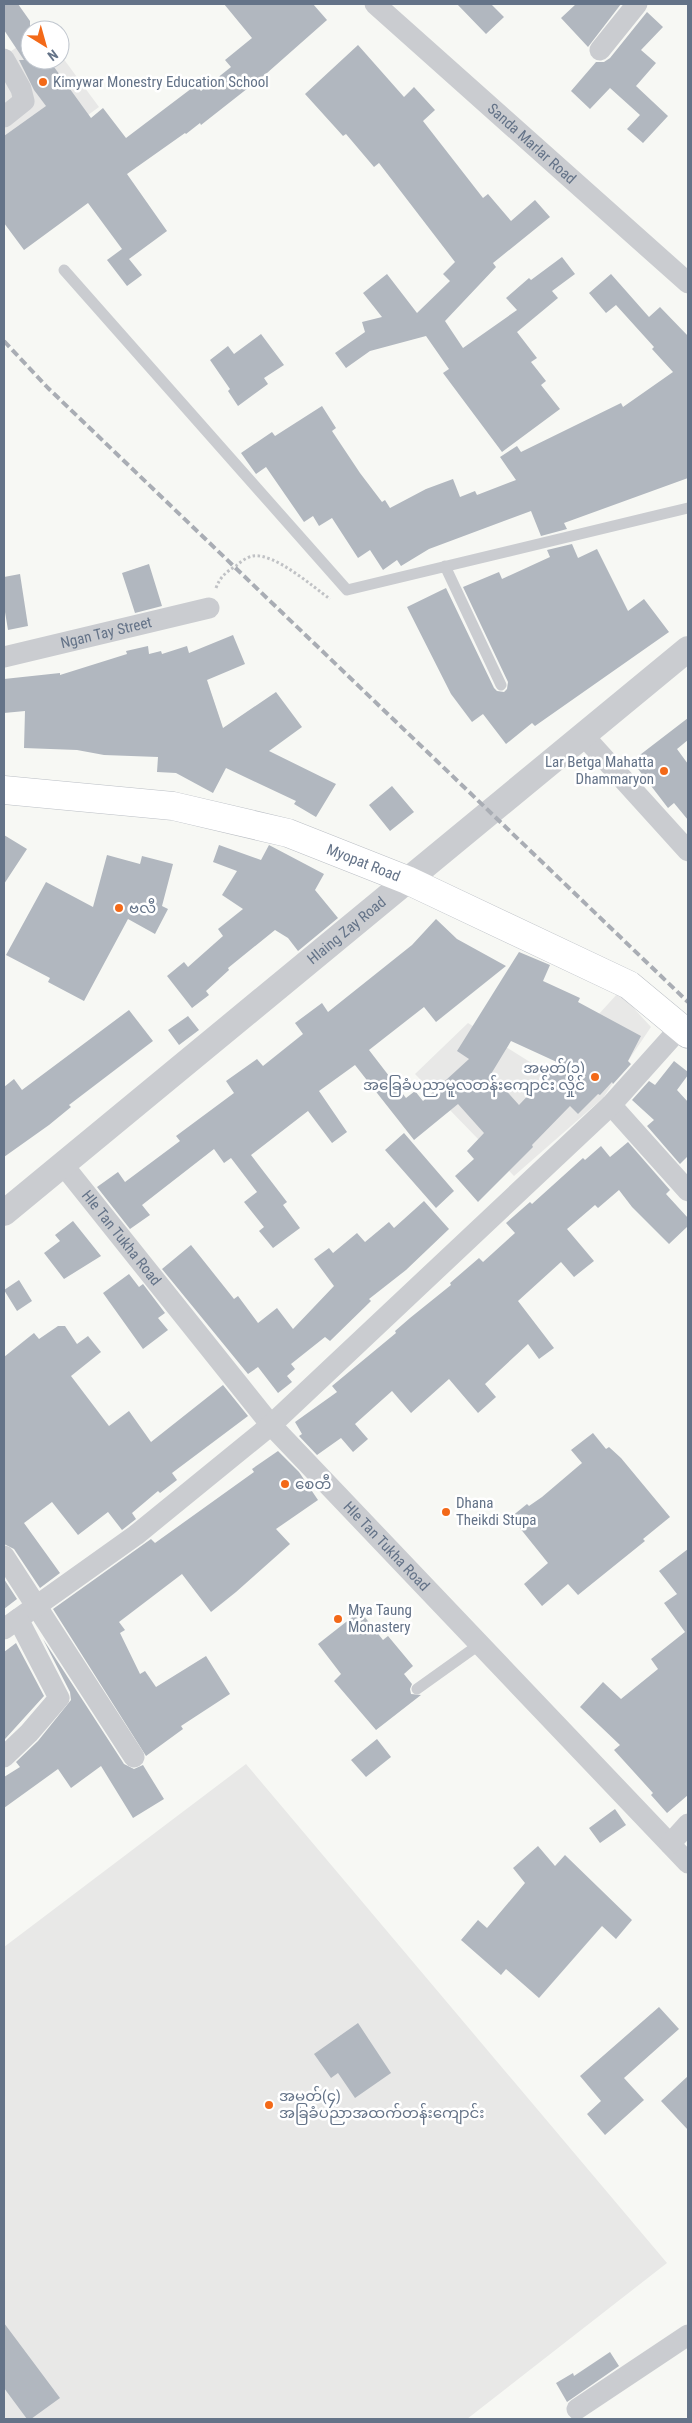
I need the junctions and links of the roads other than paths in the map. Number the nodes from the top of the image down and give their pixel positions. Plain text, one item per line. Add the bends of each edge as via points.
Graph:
1 (375, 4) edge
2 (637, 4) edge
3 (600, 50) dead end
4 (4, 59) edge
5 (4, 117) edge
6 (64, 270) dead end
7 (688, 283) edge
8 (688, 508) edge
9 (445, 566) junction
10 (209, 608) road end
11 (688, 649) edge
12 (4, 657) edge
13 (501, 685) dead end
14 (583, 735) junction
15 (4, 790) edge
16 (688, 851) edge
17 (407, 880) junction
18 (684, 1031) edge
19 (611, 1105) junction
20 (64, 1166) junction
21 (688, 1191) edge
22 (4, 1213) edge
23 (272, 1425) junction
24 (4, 1556) edge
25 (36, 1606) junction
26 (11, 1624) edge
27 (480, 1644) junction
28 (417, 1689) dead end
29 (134, 1757) dead end
30 (4, 1758) edge
31 (688, 1824) edge
32 (670, 1844) junction
33 (688, 1863) edge
34 (688, 2335) edge
35 (577, 2409) dead end

1 - 7 street, Sanda Marlar Road
2 - 3 street
4 - 5 street via 24,100
6 - 9 lane via 347,590
8 - 9 lane
9 - 13 lane
10 - 12 street, Ngan Tay Street
11 - 14 street, Hlaing Zay Road
14 - 16 street
14 - 17 street, Hlaing Zay Road
15 - 17 main road, Myopat Road via 173,806 288,833
17 - 18 main road, Myopat Road via 629,985
17 - 20 street, Hlaing Zay Road
18 - 19 street
19 - 21 street
19 - 23 street
20 - 22 street, Hlaing Zay Road
20 - 23 street, Hle Tan Tukha Road
23 - 25 street via 136,1535
23 - 27 street, Hle Tan Tukha Road
24 - 25 street
25 - 26 street
25 - 29 street
26 - 30 street via 59,1698
27 - 28 lane
27 - 32 street, Hle Tan Tukha Road
31 - 32 street
32 - 33 street, Hle Tan Tukha Road
34 - 35 street

